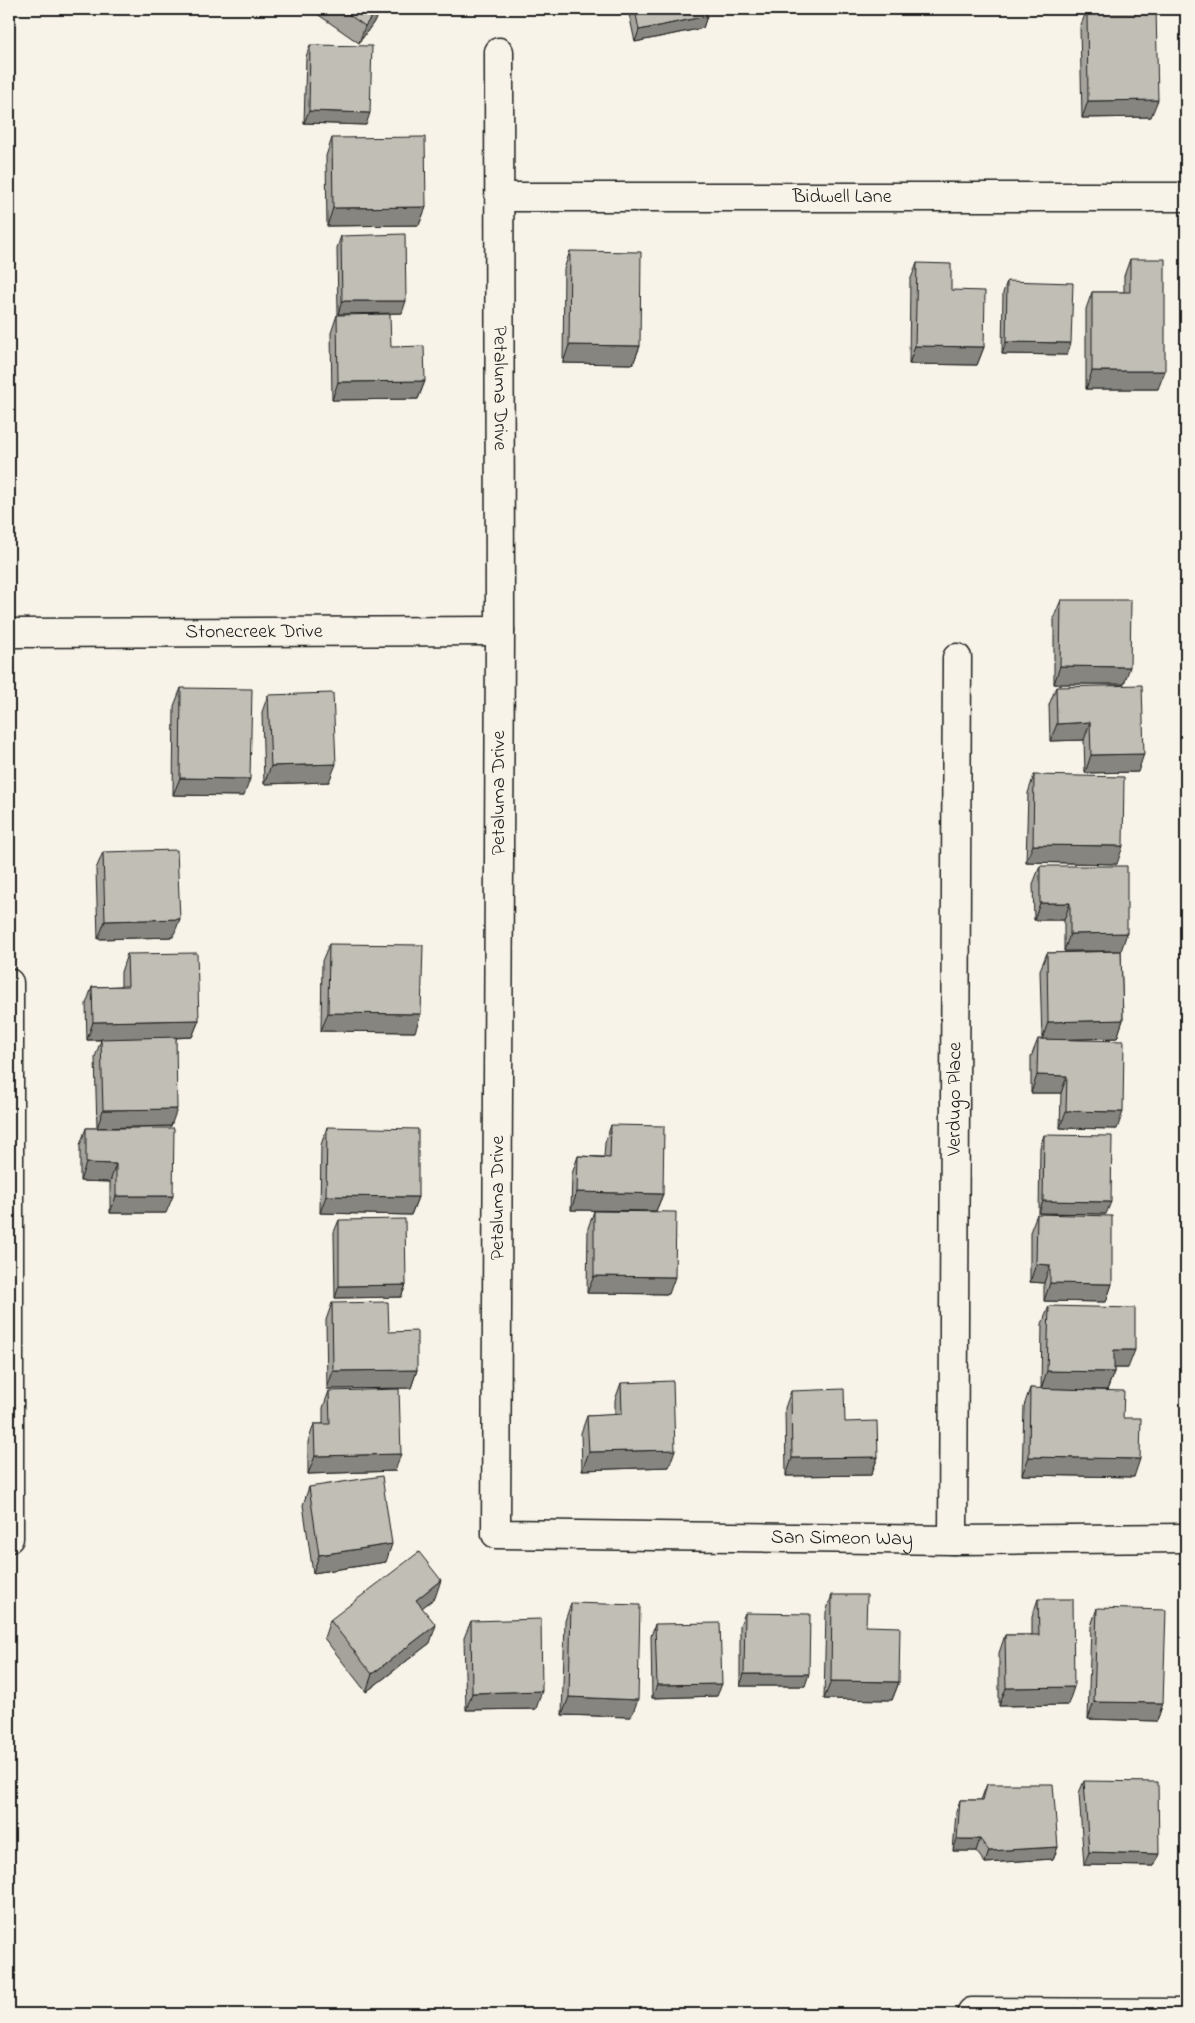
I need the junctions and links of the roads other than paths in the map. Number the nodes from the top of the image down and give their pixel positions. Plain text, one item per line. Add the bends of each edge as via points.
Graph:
1 (499, 52) dead end
2 (1186, 196) edge
3 (500, 197) junction
4 (500, 630) junction
5 (9, 633) edge
6 (957, 658) dead end
7 (9, 983) edge
8 (496, 1534) joint
9 (9, 1538) edge
10 (1186, 1538) edge
11 (953, 1540) junction
12 (972, 2012) dead end
13 (1186, 2013) edge

1 - 3 street, Petaluma Drive
2 - 3 street, Bidwell Lane
3 - 4 street, Petaluma Drive
4 - 5 street, Stonecreek Drive
4 - 8 street, Petaluma Drive
6 - 11 street, Verdugo Place
7 - 9 street
8 - 11 street, San Simeon Way
10 - 11 street, San Simeon Way
12 - 13 street

